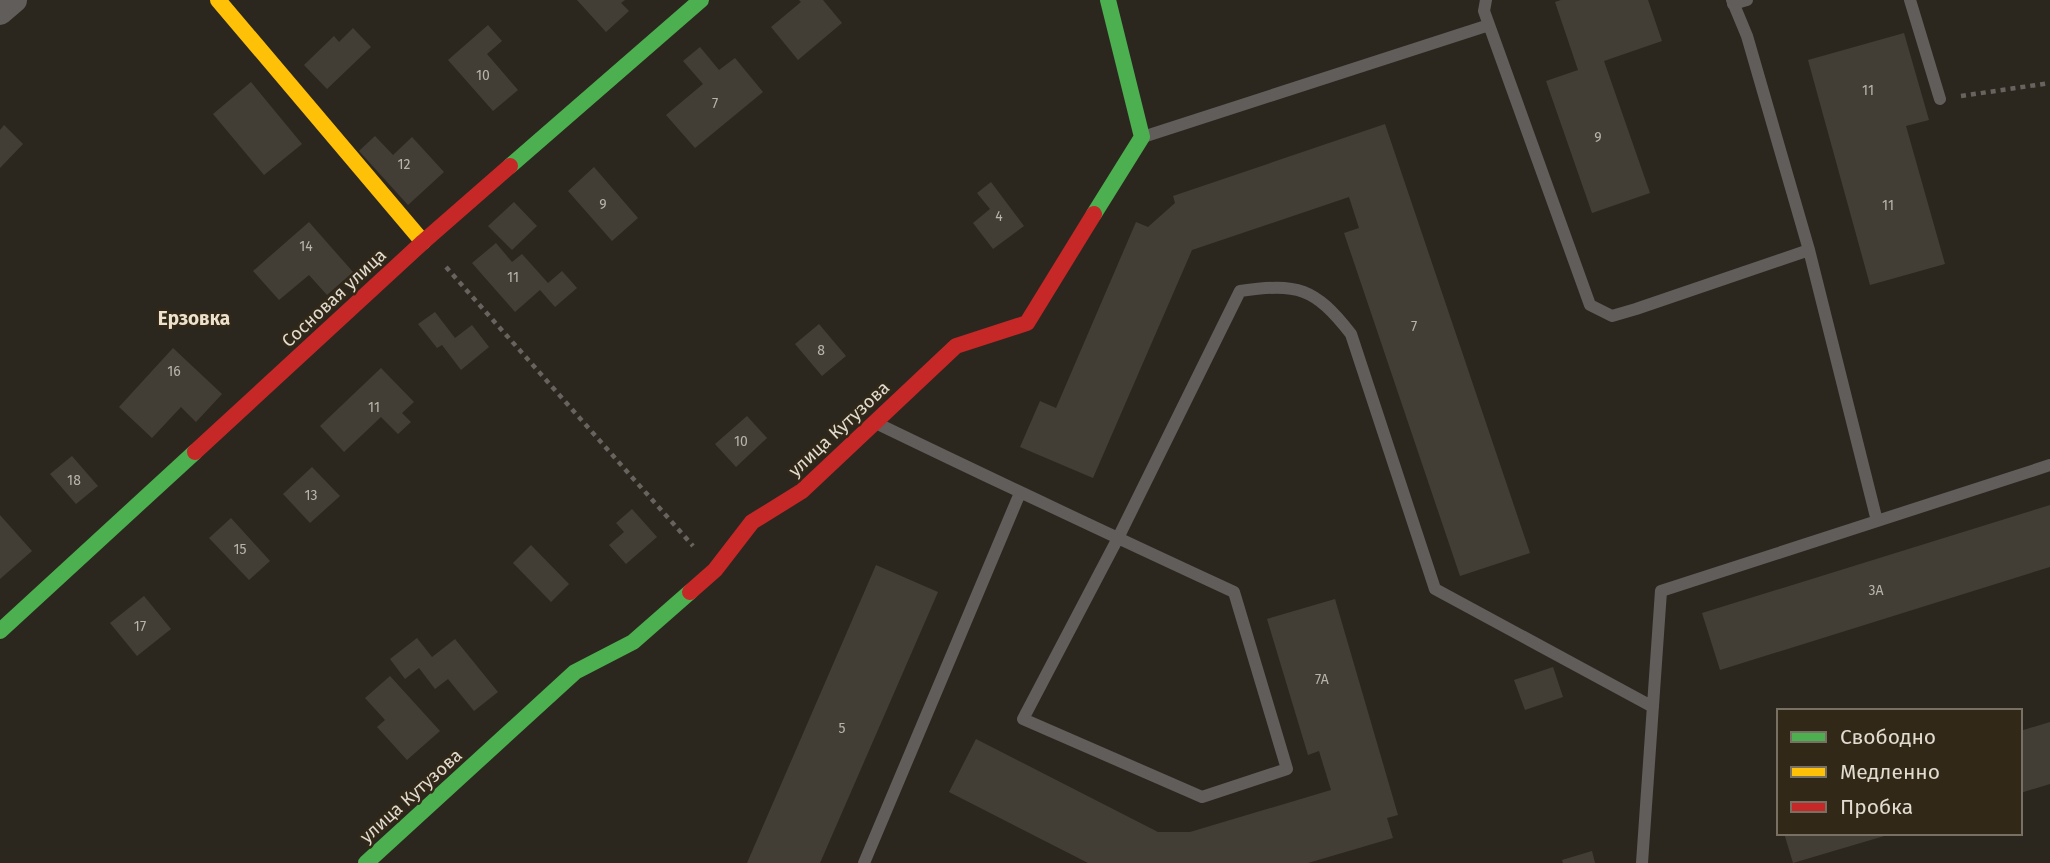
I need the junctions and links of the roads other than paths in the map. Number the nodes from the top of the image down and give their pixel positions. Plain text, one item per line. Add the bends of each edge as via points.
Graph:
1 (14, 0) edge
2 (218, 0) edge
3 (701, 0) edge
4 (1108, 0) edge
5 (1486, 0) edge
6 (1747, 0) edge
7 (1910, 0) edge
8 (1732, 2) edge
9 (0, 12) edge
10 (1489, 25) junction
11 (1940, 99) road end
12 (1142, 137) junction
13 (423, 242) junction
14 (1809, 250) junction
15 (875, 422) junction
16 (2050, 465) edge
17 (1020, 493) junction
18 (1877, 521) junction
19 (1118, 538) junction
20 (0, 631) edge
21 (1653, 707) junction
22 (366, 863) edge
23 (864, 863) edge
24 (1642, 863) edge

1 - 9 street
2 - 13 street
3 - 13 street, Сосновая улица
4 - 12 street
5 - 10 lane
6 - 8 lane
7 - 11 lane
8 - 14 lane via 1747,36
10 - 12 lane
10 - 14 lane via 1590,305 1612,316 1636,310
12 - 15 street, улица Кутузова via 1027,323 956,346
13 - 20 street, Сосновая улица
14 - 18 lane
15 - 17 lane
15 - 22 street, улица Кутузова via 802,491 752,522 715,570 633,642 575,671
16 - 18 lane
17 - 19 lane
17 - 23 lane
18 - 21 lane via 1661,591
19 - 19 lane via 1234,592 1287,769 1202,797 1023,719
19 - 21 lane via 1240,291 1276,286 1309,292 1332,310 1351,334 1434,589
21 - 24 lane

